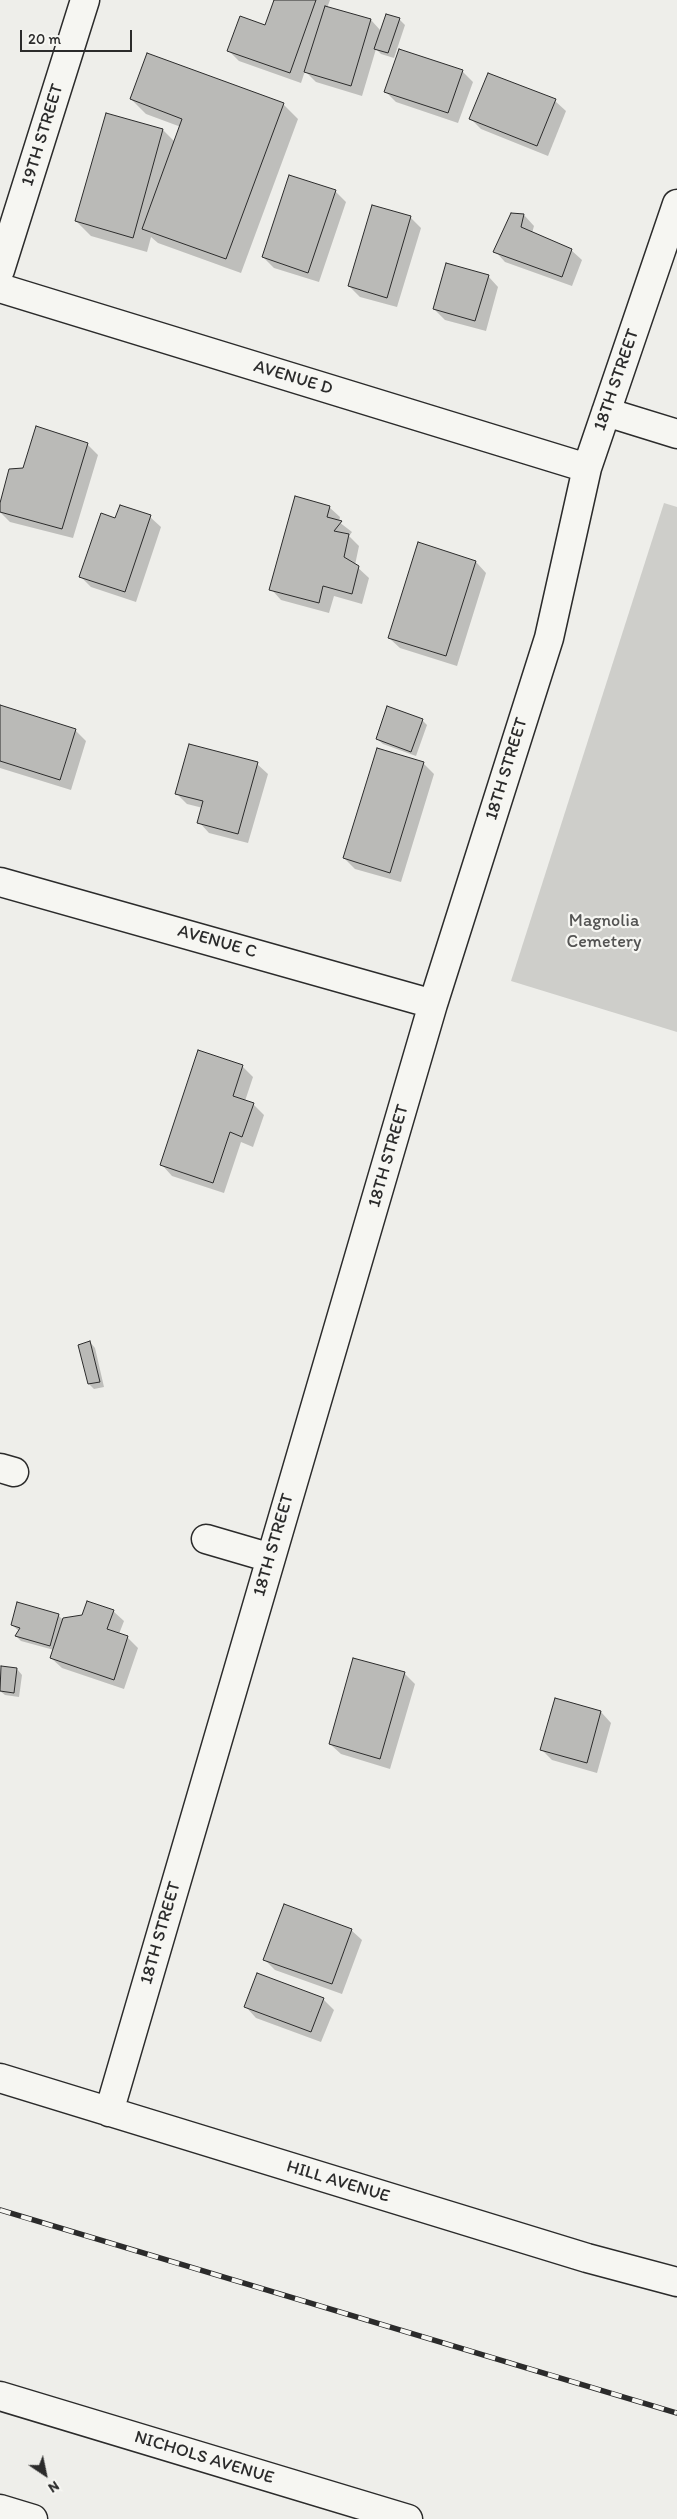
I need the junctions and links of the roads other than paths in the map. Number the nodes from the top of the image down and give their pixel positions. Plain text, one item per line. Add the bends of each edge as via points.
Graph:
1 (85, 0) edge
2 (677, 204) edge
3 (0, 270) edge
4 (0, 288) edge
5 (606, 412) junction
6 (677, 434) edge
7 (587, 468) junction
8 (0, 882) edge
9 (433, 1004) junction
10 (206, 1539) dead end
11 (271, 1558) junction
12 (0, 2078) edge
13 (109, 2112) junction
14 (677, 2282) edge
15 (0, 2396) edge
16 (0, 2509) edge
17 (33, 2519) edge
18 (408, 2519) edge

1 - 3 street, 19TH STREET
2 - 5 street, 18TH STREET
4 - 7 street, AVENUE D
5 - 6 street
5 - 7 street, 18TH STREET
7 - 9 street, 18TH STREET via 548,638
8 - 9 street, AVENUE C
9 - 11 street, 18TH STREET
10 - 11 street
11 - 13 street, 18TH STREET
12 - 13 street, HILL AVENUE
13 - 14 street, HILL AVENUE via 587,2258
15 - 18 street, NICHOLS AVENUE
16 - 17 street

